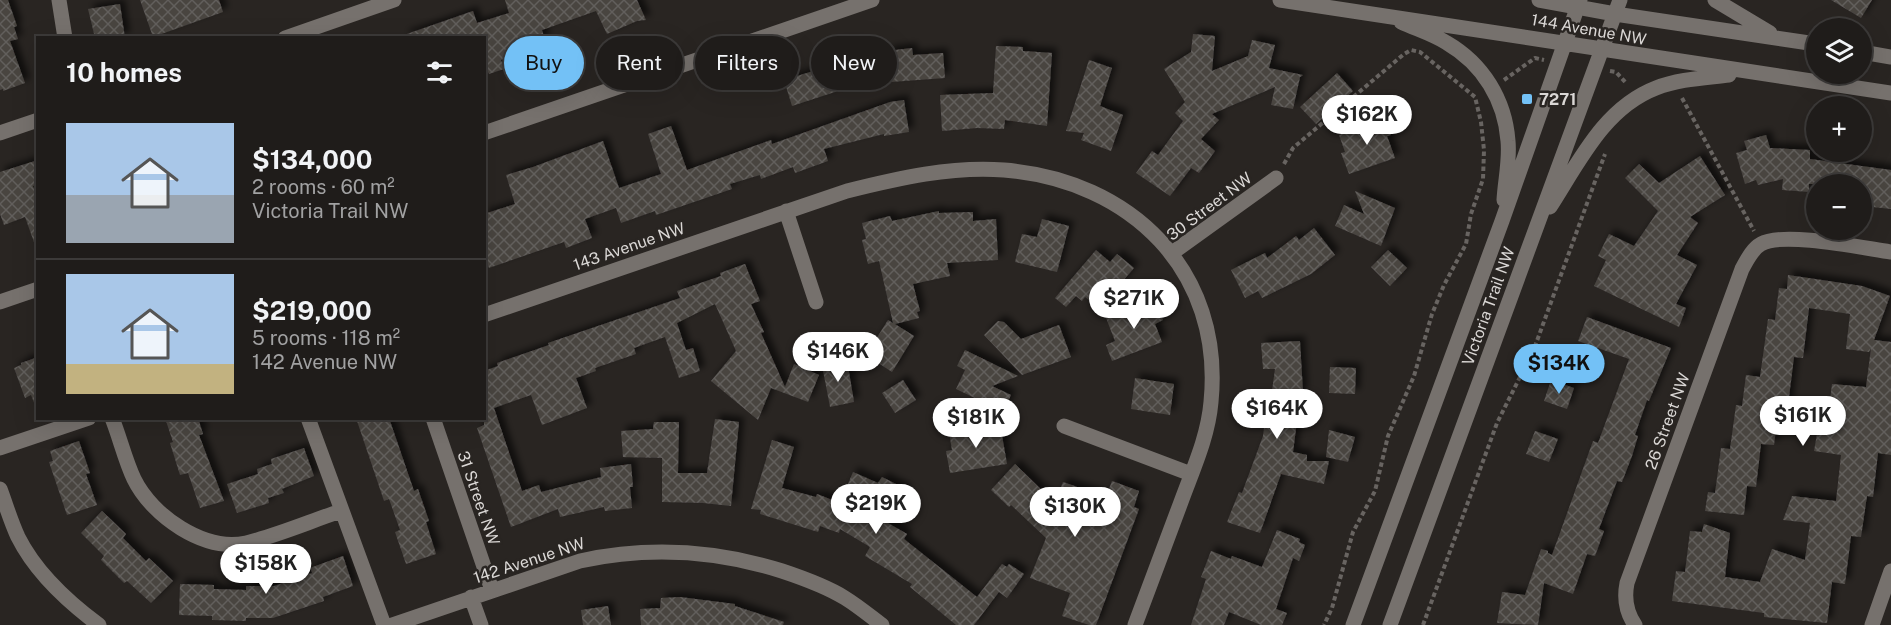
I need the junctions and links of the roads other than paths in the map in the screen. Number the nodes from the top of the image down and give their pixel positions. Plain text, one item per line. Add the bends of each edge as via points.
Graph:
1 (59, 0) edge
2 (394, 0) edge
3 (872, 0) edge
4 (1280, 0) edge
5 (1539, 0) edge
6 (1715, 0) edge
7 (1579, 3) edge
8 (364, 5) edge
9 (1618, 7) edge
10 (1380, 14) junction
11 (65, 36) edge
12 (290, 36) edge
13 (1780, 38) junction
14 (1806, 42) edge
15 (1564, 44) junction
16 (1602, 50) junction
17 (1872, 54) edge
18 (1891, 57) edge
19 (1748, 72) junction
20 (1891, 93) edge
21 (36, 121) edge
22 (486, 132) edge
23 (0, 133) edge
24 (1276, 178) road end
25 (786, 212) junction
26 (1502, 221) junction
27 (1534, 232) junction
28 (1891, 252) edge
29 (1172, 253) junction
30 (36, 290) edge
31 (0, 302) edge
32 (816, 302) dead end
33 (486, 314) edge
34 (82, 420) edge
35 (113, 420) edge
36 (309, 420) edge
37 (434, 420) edge
38 (1064, 426) dead end
39 (0, 448) edge
40 (1191, 474) junction
41 (0, 489) edge
42 (341, 511) junction
43 (1891, 571) edge
44 (492, 590) junction
45 (471, 597) junction
46 (1632, 621) edge
47 (99, 625) edge
48 (384, 625) edge
49 (392, 625) edge
50 (481, 625) edge
51 (882, 625) edge
52 (1135, 625) edge
53 (1353, 625) edge
54 (1390, 625) edge
55 (1872, 625) edge

1 - 11 street
2 - 8 street
3 - 22 street
4 - 10 street, 144 Avenue NW
5 - 7 street, 144 Avenue NW
6 - 13 street
7 - 9 street, 144 Avenue NW
7 - 15 street, Victoria Trail NW
8 - 12 street
9 - 13 street, 144 Avenue NW
9 - 16 street, Victoria Trail NW
10 - 15 street, 144 Avenue NW
10 - 26 street via 1447,43 1473,63 1493,87 1503,109 1508,142
13 - 14 street, 144 Avenue NW
15 - 16 street, 144 Avenue NW
15 - 26 street, Victoria Trail NW
16 - 19 street, 144 Avenue NW
16 - 27 street, Victoria Trail NW
17 - 18 street
19 - 20 street, 144 Avenue NW
19 - 27 street via 1658,87 1618,110 1604,124
21 - 23 street
24 - 29 street, 30 Street NW
25 - 29 street, 143 Avenue NW via 847,191 917,175 976,170 1020,172 1052,177 1096,194 1138,220
25 - 32 street
25 - 33 street, 143 Avenue NW
26 - 53 street, Victoria Trail NW
27 - 54 street, Victoria Trail NW
28 - 46 street, 26 Street NW via 1780,238 1761,244 1748,256 1627,583 1626,604
29 - 40 street, 30 Street NW via 1200,308 1213,378 1208,424
30 - 31 street
34 - 39 street
35 - 42 street via 135,480 150,502 179,528 200,539 244,543
36 - 42 street
37 - 44 street, 31 Street NW
38 - 40 street
40 - 52 street, 30 Street NW
41 - 47 street via 19,538 38,569
42 - 48 street
43 - 55 street
44 - 45 street, 142 Avenue NW
44 - 51 street, 142 Avenue NW via 607,555 694,552 753,562 796,576 843,597
45 - 49 street, 142 Avenue NW
45 - 50 street

